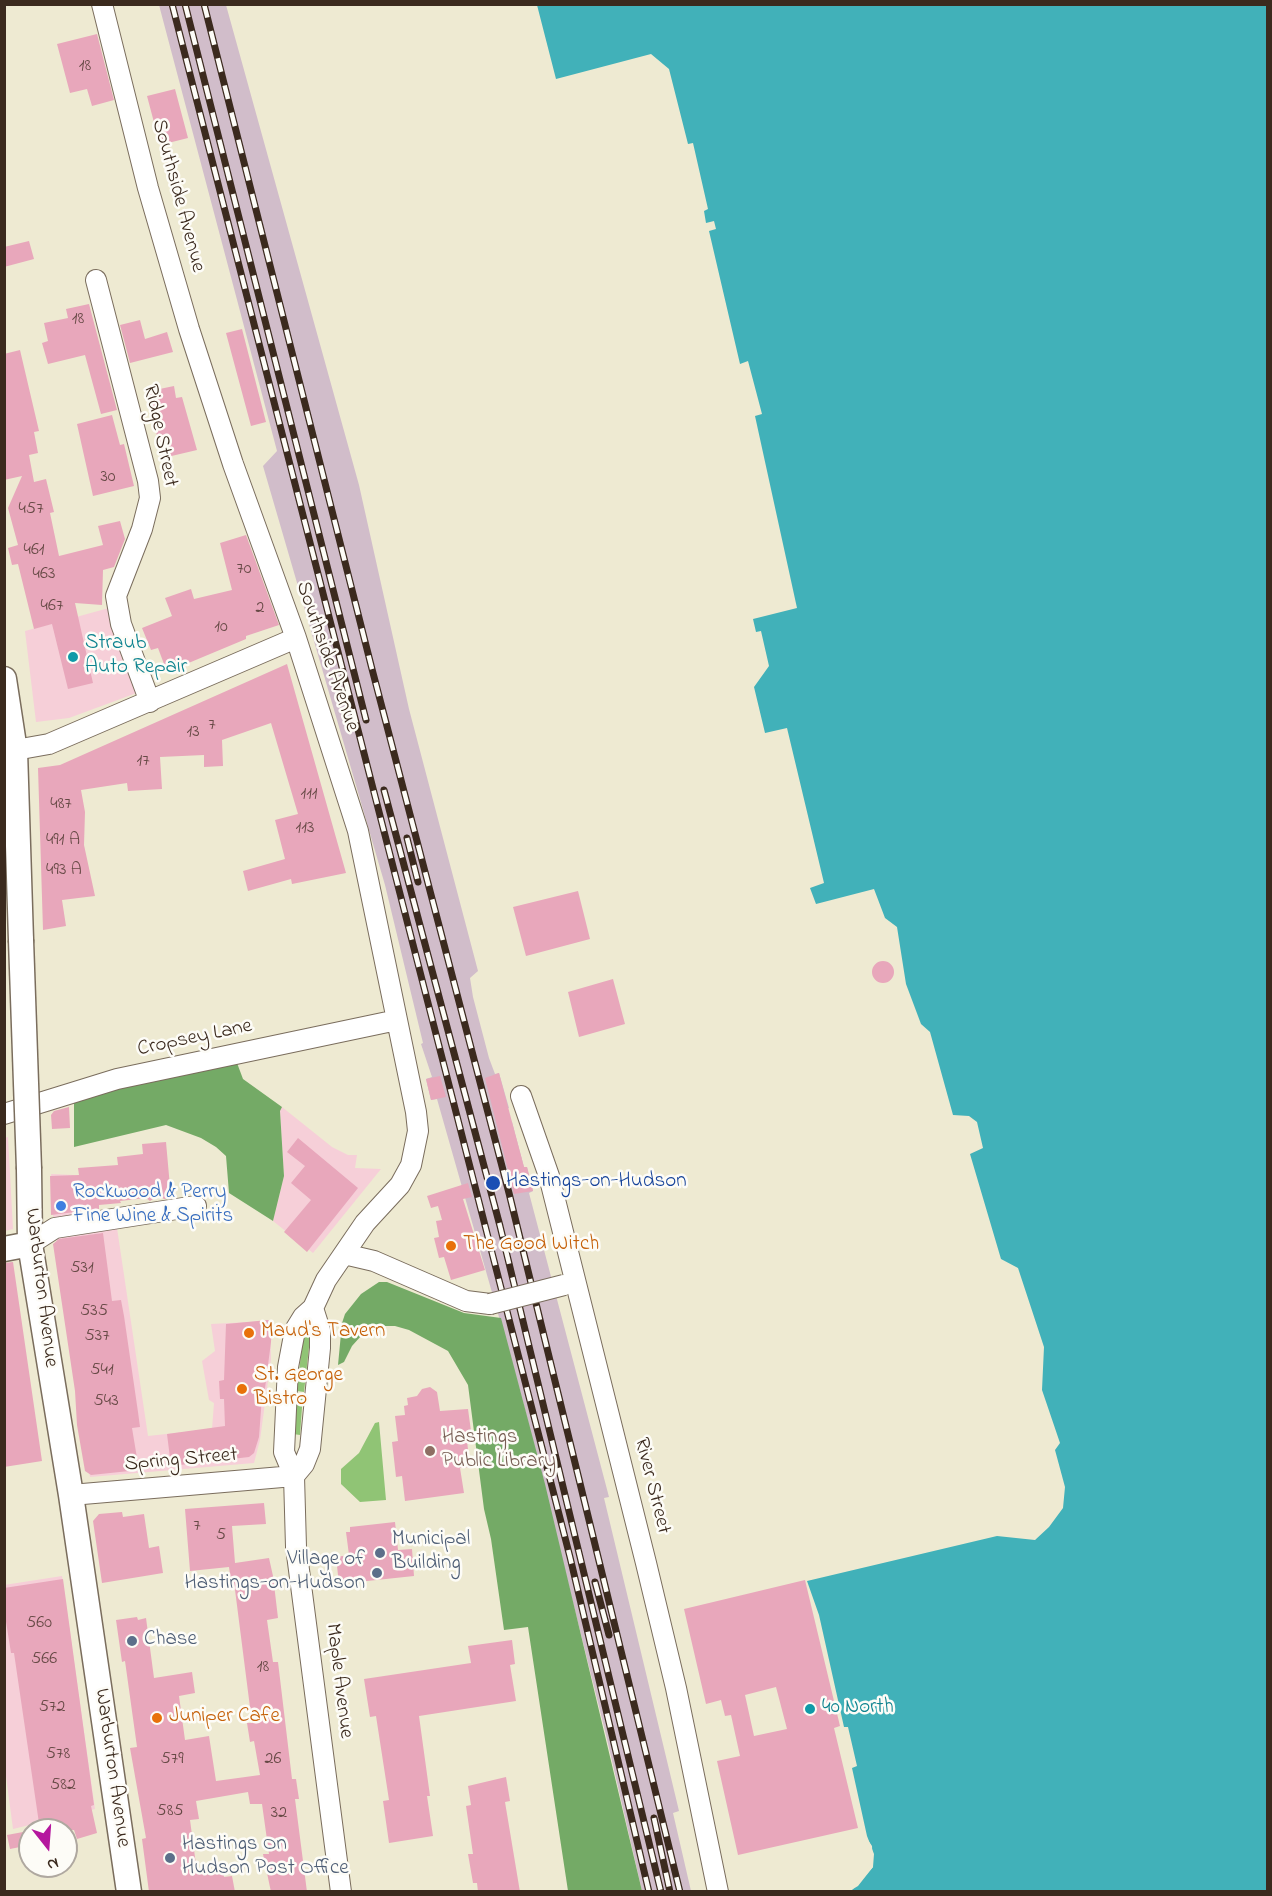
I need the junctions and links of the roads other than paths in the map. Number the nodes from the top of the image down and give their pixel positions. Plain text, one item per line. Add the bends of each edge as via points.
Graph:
1 (102, 4) edge
2 (96, 280) dead end
3 (296, 638) junction
4 (4, 679) edge
5 (150, 702) junction
6 (10, 752) edge
7 (397, 1020) junction
8 (521, 1096) dead end
9 (4, 1114) edge
10 (196, 1206) dead end
11 (30, 1244) junction
12 (4, 1249) edge
13 (344, 1254) junction
14 (570, 1284) junction
15 (313, 1308) junction
16 (294, 1476) junction
17 (71, 1495) junction
18 (129, 1892) edge
19 (341, 1892) edge
20 (718, 1892) edge

1 - 3 street, Southside Avenue via 148,188 189,329
2 - 5 street, Ridge Street via 148,481 150,498 142,529 116,596
3 - 5 street
3 - 7 street, Southside Avenue via 358,831
4 - 6 street, Warburton Avenue
5 - 6 street via 49,744
6 - 11 street, Warburton Avenue, bridge via 21,940
7 - 9 street, Cropsey Lane via 117,1079
7 - 13 street, Southside Avenue via 416,1112 416,1144 400,1185 365,1223
8 - 14 street, River Street via 549,1176
10 - 11 street via 55,1228
11 - 12 street
11 - 17 street, Warburton Avenue
13 - 14 street, bridge via 383,1264 466,1301 490,1304
13 - 15 street, Southside Avenue
14 - 20 street, River Street via 676,1688
15 - 16 street via 320,1330 320,1348 310,1449
15 - 16 street, Southside Avenue via 295,1330 288,1367 284,1452
16 - 17 street, Spring Street
16 - 19 street, Maple Avenue via 296,1547
17 - 18 street, Warburton Avenue

